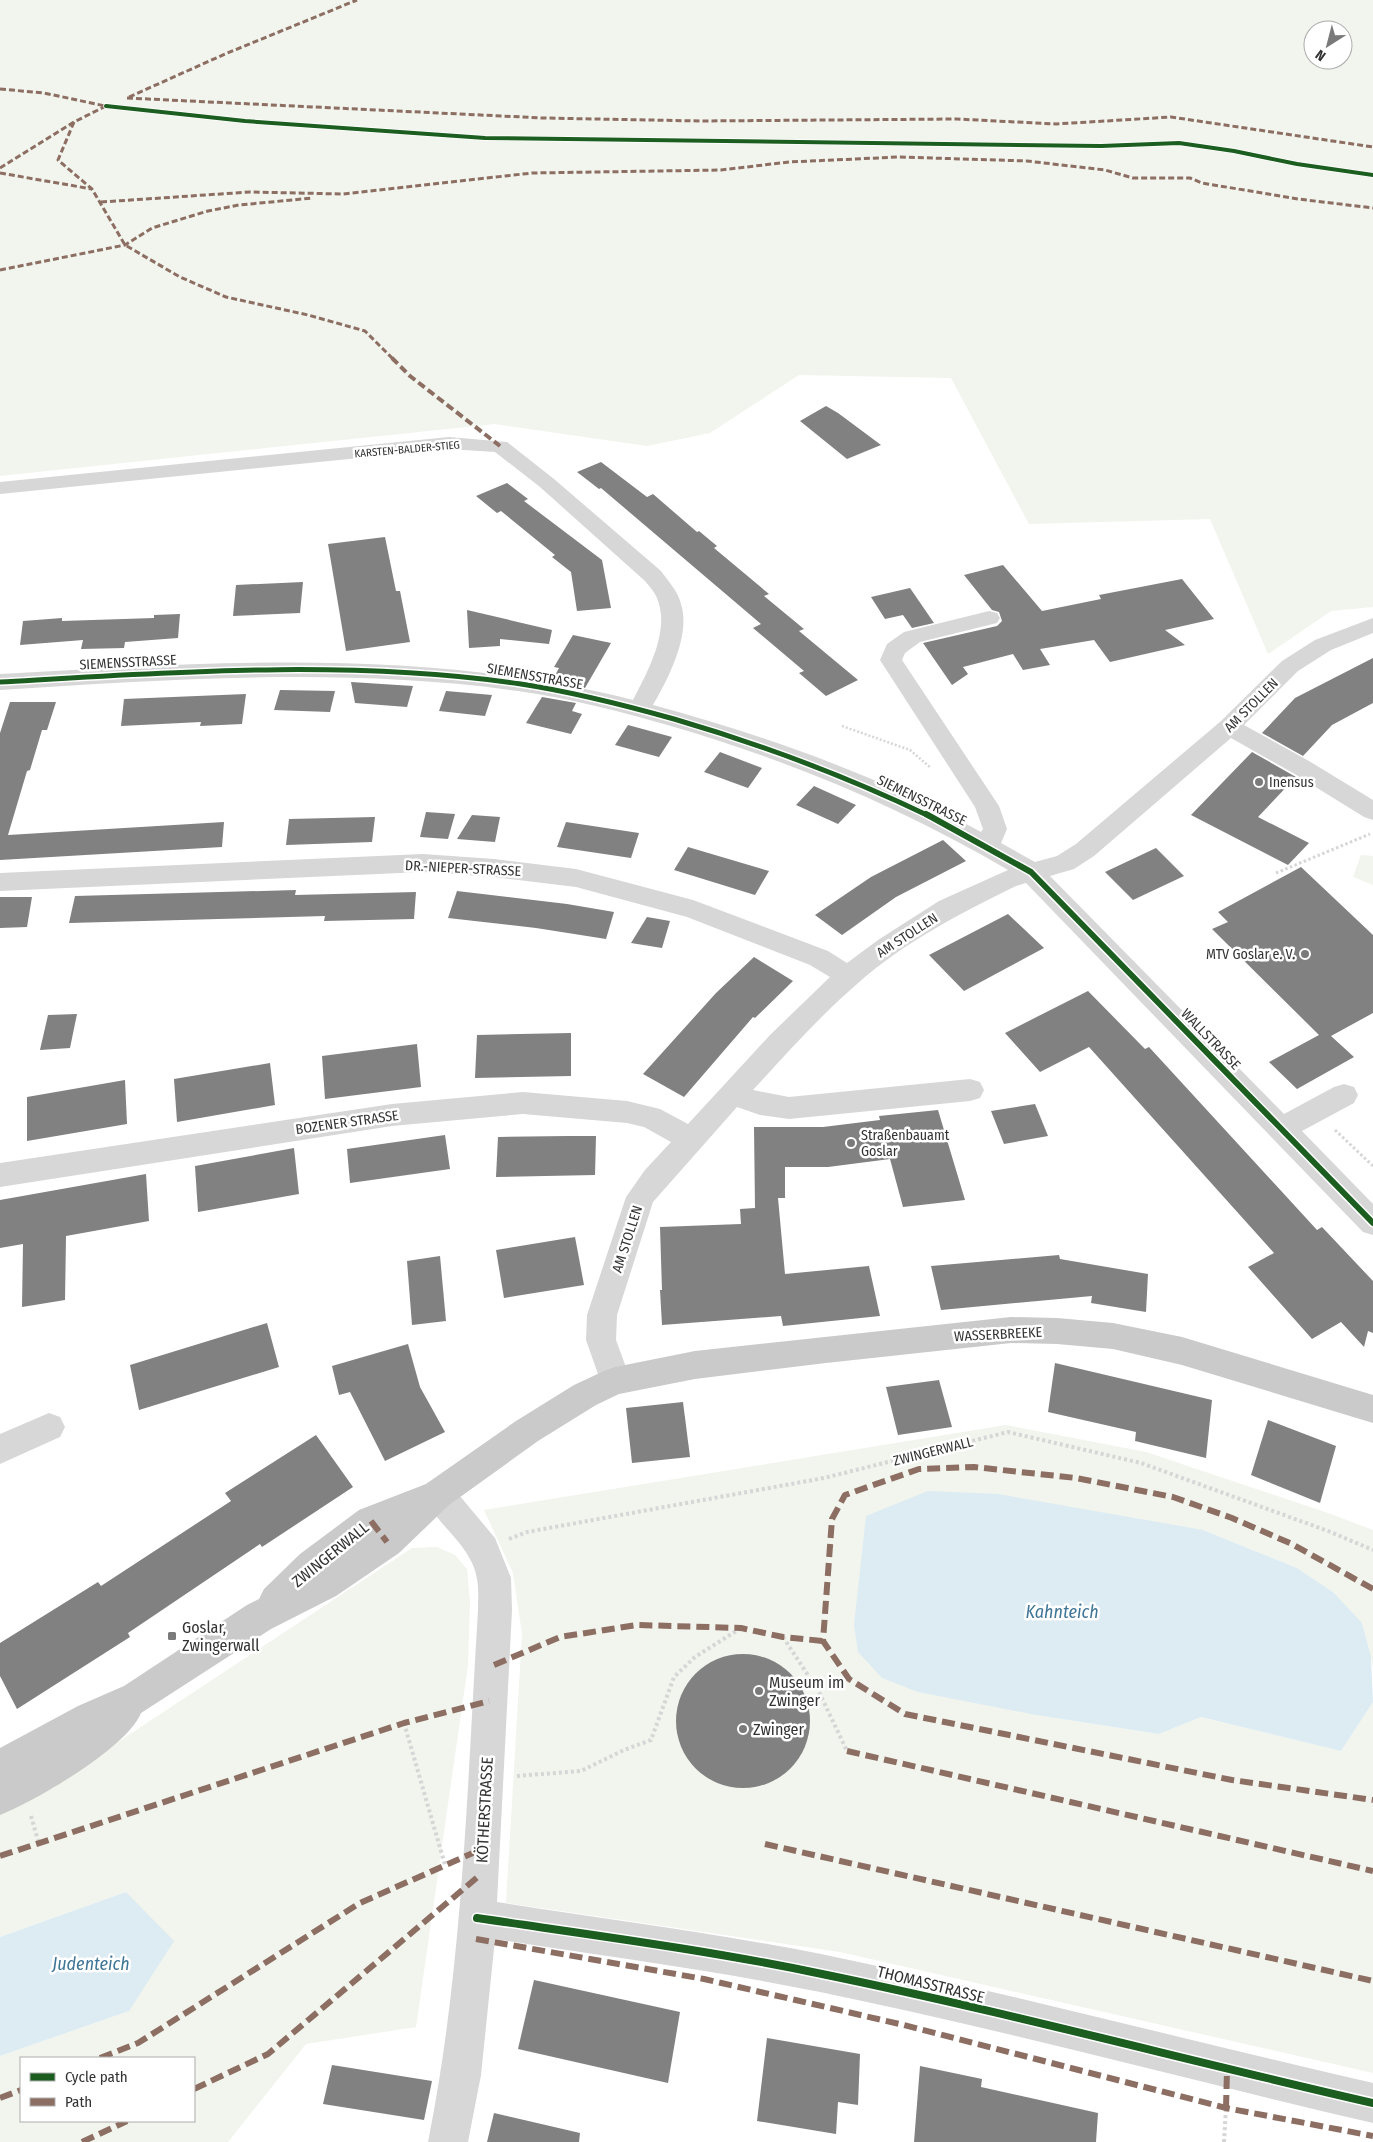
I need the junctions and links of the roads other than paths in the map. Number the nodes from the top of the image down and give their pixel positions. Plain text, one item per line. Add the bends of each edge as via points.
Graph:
1 (0, 488) edge
2 (989, 618) dead end
3 (1373, 626) edge
4 (0, 682) edge
5 (639, 709) junction
6 (1229, 728) junction
7 (1373, 811) edge
8 (988, 846) junction
9 (1031, 872) junction
10 (0, 882) edge
11 (848, 976) junction
12 (970, 1090) dead end
13 (732, 1093) junction
14 (1344, 1095) dead end
15 (1281, 1129) junction
16 (691, 1139) junction
17 (0, 1175) edge
18 (1373, 1223) edge
19 (615, 1381) junction
20 (1373, 1409) edge
21 (49, 1427) dead end
22 (0, 1449) edge
23 (438, 1494) junction
24 (136, 1698) junction
25 (0, 1767) edge
26 (0, 1797) edge
27 (477, 1918) junction
28 (1373, 2103) edge
29 (448, 2142) edge

1 - 5 street, KARSTEN-BALDER-STIEG via 449,444 500,446 653,576 664,590 671,606 672,624 662,660
2 - 8 street via 912,637 895,649 892,660 987,806 995,828
3 - 6 street, AM STOLLEN via 1323,645 1290,666
4 - 5 street, SIEMENSSTRASSE via 222,670 358,670 501,681
5 - 8 street, SIEMENSSTRASSE via 750,741 838,775
6 - 7 street
6 - 9 street, AM STOLLEN via 1085,850 1065,863
8 - 9 street, SIEMENSSTRASSE
9 - 11 street, AM STOLLEN via 1008,879 948,908
9 - 15 street, WALLSTRASSE
10 - 11 street, DR.-NIEPER-STRASSE via 423,863 494,868 576,878 694,908 819,958
11 - 13 street, AM STOLLEN
12 - 13 street via 789,1108 748,1101
13 - 16 street, AM STOLLEN
14 - 15 street
15 - 18 street, WALLSTRASSE
16 - 17 street, BOZENER STRASSE via 650,1117 627,1112 523,1103 392,1115
16 - 19 street, AM STOLLEN via 640,1198 629,1228 602,1315 601,1340
19 - 20 main road, WASSERBREEKE via 695,1365 826,1349 1011,1330 1057,1331 1113,1336 1182,1351
19 - 23 main road, ZWINGERWALL via 527,1430
21 - 22 street
23 - 24 main road, ZWINGERWALL via 387,1542 324,1585 259,1617
23 - 27 street, KÖTHERSTRASSE via 483,1549 494,1578 494,1665 489,1701
24 - 25 main road, ZWINGERWALL via 90,1718
24 - 26 main road, ZWINGERWALL via 100,1735 43,1775
27 - 28 street, THOMASSTRASSE via 715,1954 866,1983
27 - 29 street, KÖTHERSTRASSE via 461,2075

